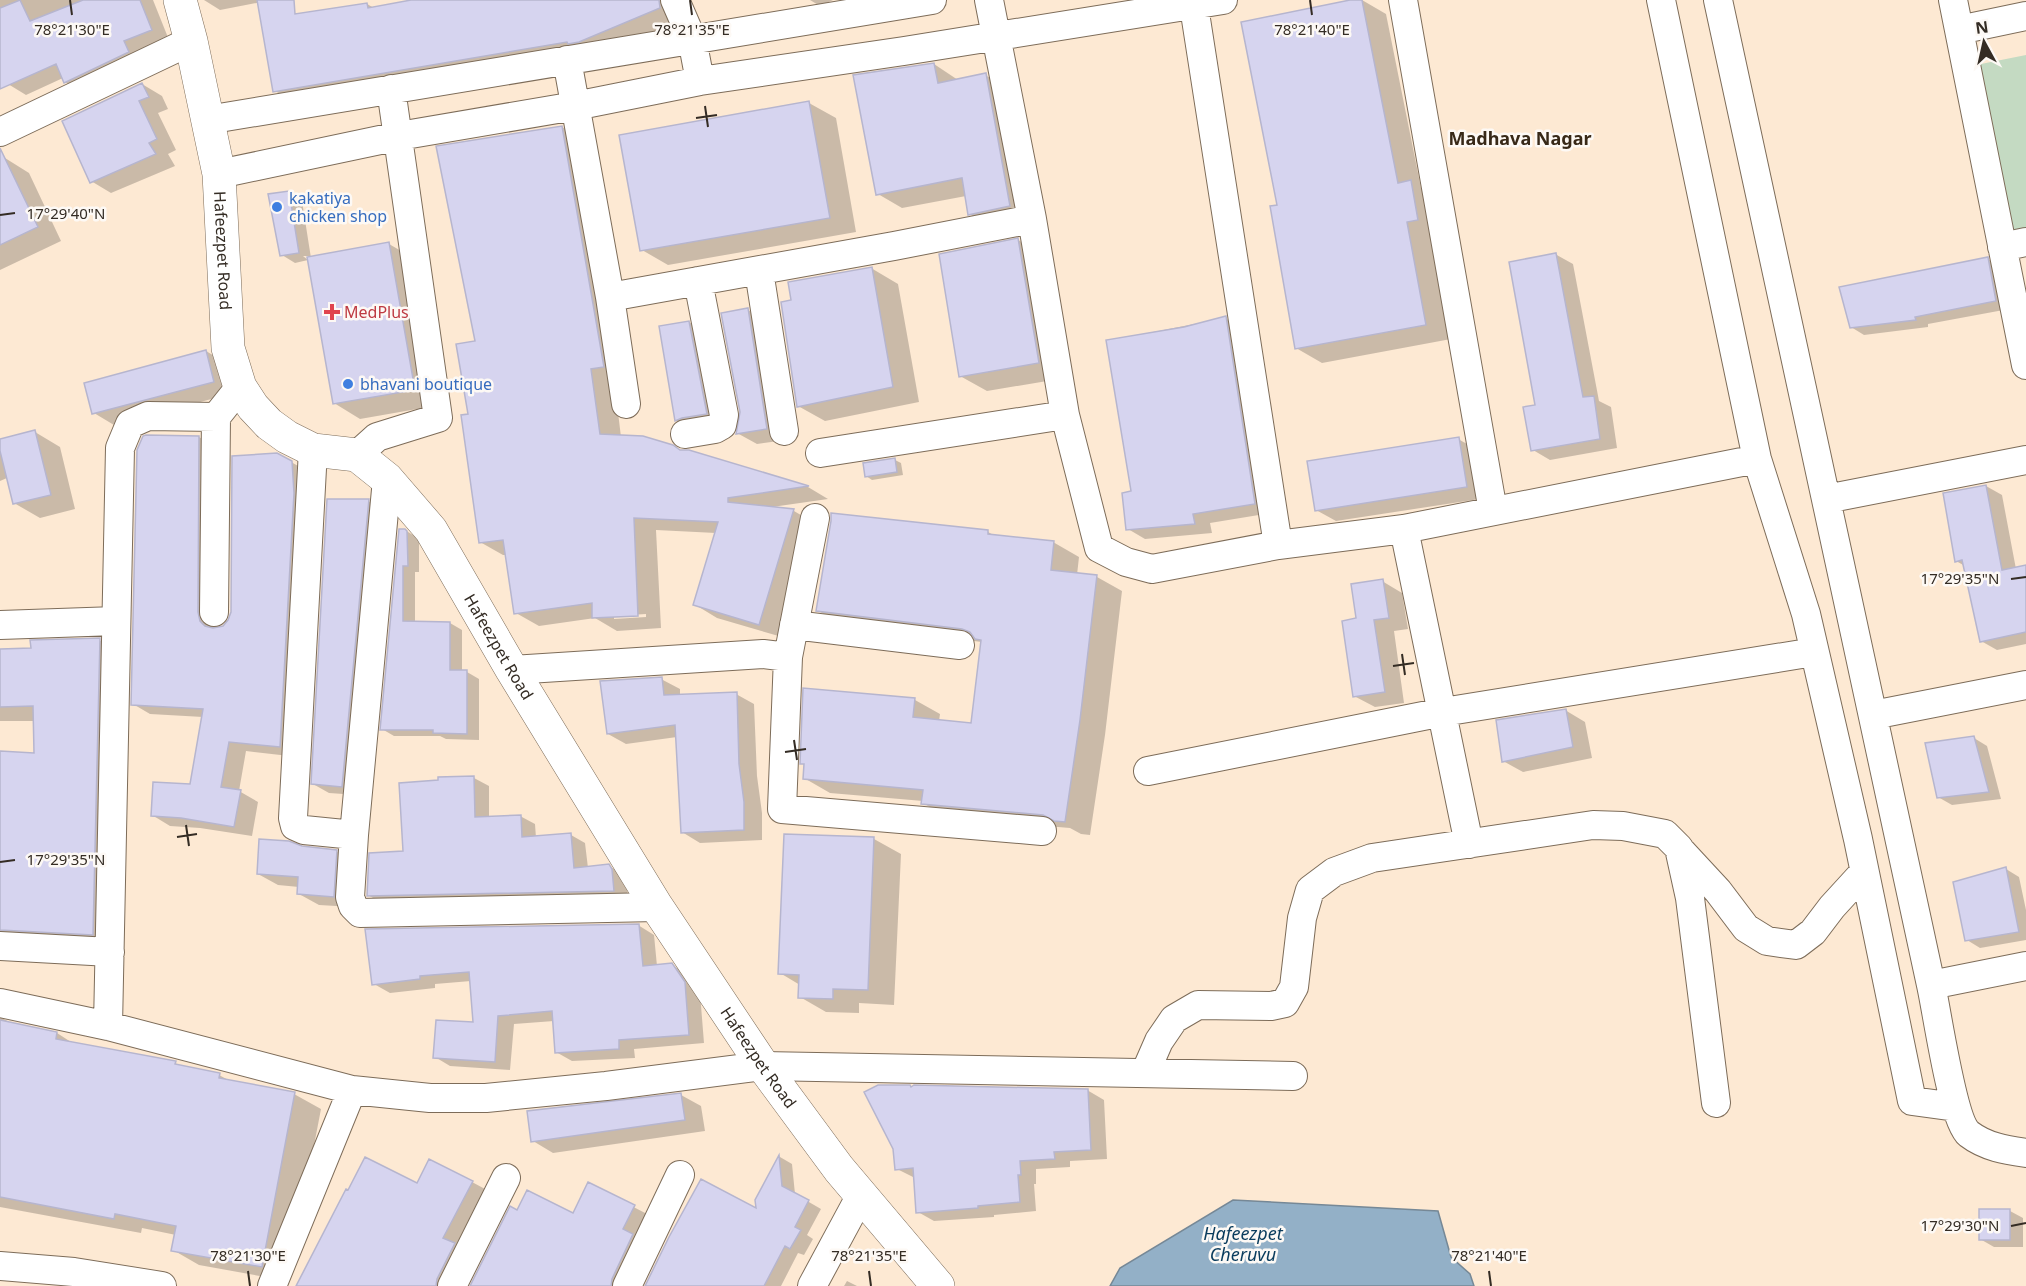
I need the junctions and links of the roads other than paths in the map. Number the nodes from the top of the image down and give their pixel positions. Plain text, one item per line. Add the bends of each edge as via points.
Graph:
1 (180, 0) edge
2 (675, 0) edge
3 (989, 0) edge
4 (1223, 0) edge
5 (1403, 0) edge
6 (1661, 0) edge
7 (1718, 0) edge
8 (1953, 0) edge
9 (917, 1) edge
10 (1193, 2) edge
11 (2026, 16) edge
12 (1959, 30) junction
13 (997, 35) junction
14 (692, 39) junction
15 (191, 41) junction
16 (567, 60) junction
17 (700, 81) junction
18 (392, 89) junction
19 (575, 106) junction
20 (207, 120) junction
21 (0, 132) edge
22 (399, 136) junction
23 (219, 174) junction
24 (1032, 219) junction
25 (2014, 244) edge
26 (759, 271) junction
27 (698, 281) junction
28 (610, 297) junction
29 (2026, 365) edge
30 (240, 387) junction
31 (626, 404) dead end
32 (1065, 415) junction
33 (216, 417) junction
34 (784, 431) dead end
35 (685, 434) dead end
36 (313, 450) junction
37 (820, 453) dead end
38 (357, 454) junction
39 (1757, 459) junction
40 (2026, 460) edge
41 (387, 479) junction
42 (1826, 499) junction
43 (1493, 511) junction
44 (815, 518) dead end
45 (1404, 529) junction
46 (1278, 545) junction
47 (214, 612) dead end
48 (116, 621) junction
49 (0, 625) edge
50 (794, 625) junction
51 (960, 645) dead end
52 (1815, 652) junction
53 (788, 657) junction
54 (512, 670) junction
55 (2026, 685) edge
56 (1443, 712) junction
57 (1874, 722) junction
58 (1834, 737) junction
59 (1148, 771) dead end
60 (1042, 831) dead end
61 (354, 835) junction
62 (1469, 844) junction
63 (1679, 848) junction
64 (1864, 872) junction
65 (657, 907) junction
66 (0, 946) edge
67 (110, 952) junction
68 (2026, 966) edge
69 (1931, 985) junction
70 (0, 1002) edge
71 (108, 1026) junction
72 (763, 1066) junction
73 (1145, 1073) junction
74 (1293, 1076) dead end
75 (352, 1090) junction
76 (1716, 1103) dead end
77 (1956, 1107) junction
78 (2026, 1153) edge
79 (680, 1175) dead end
80 (506, 1178) dead end
81 (861, 1195) junction
82 (0, 1266) edge
83 (104, 1281) edge
84 (162, 1286) edge
85 (272, 1286) edge
86 (452, 1286) edge
87 (627, 1286) edge
88 (812, 1286) edge
89 (938, 1286) edge

1 - 15 street, Hafeezpet Road
2 - 14 street
3 - 13 street
4 - 10 street
5 - 43 street
6 - 39 street
7 - 42 street
8 - 12 street
9 - 14 street
10 - 13 street
10 - 46 street
11 - 12 street
12 - 25 street
13 - 17 street
13 - 24 street
14 - 16 street
14 - 17 street
15 - 20 street, Hafeezpet Road
15 - 21 street
16 - 18 street
16 - 19 street
17 - 19 street
18 - 20 street
18 - 22 street
19 - 22 street
19 - 28 street
20 - 23 street, Hafeezpet Road
22 - 23 street
22 - 38 street via 438,418 377,437
23 - 30 street, Hafeezpet Road via 228,348
24 - 26 street
24 - 32 street
25 - 29 street
26 - 27 street
26 - 34 street
27 - 28 street
27 - 35 street via 724,415 722,425 715,429
28 - 31 street
30 - 33 street
30 - 36 street, Hafeezpet Road via 269,424
32 - 37 street
32 - 46 street via 1099,548 1126,562 1152,569
33 - 47 street
33 - 48 street via 148,416 130,424 120,448
36 - 38 street, Hafeezpet Road
36 - 61 street via 293,818 295,826 304,830
38 - 41 street, Hafeezpet Road
39 - 43 street
39 - 52 street
40 - 42 street
41 - 54 street, Hafeezpet Road via 431,530
41 - 61 street
42 - 57 street
43 - 45 street
44 - 50 street
45 - 46 street
45 - 56 street
48 - 49 street
48 - 67 street
50 - 51 street
50 - 53 street
52 - 56 street
52 - 58 street
53 - 54 street via 763,654
53 - 60 street via 782,809
54 - 65 street, Hafeezpet Road
55 - 57 street
56 - 59 street
56 - 62 street
57 - 58 street
57 - 69 street
58 - 64 street
61 - 65 street via 350,897 360,912
62 - 63 street via 1593,825 1665,834
62 - 73 street via 1372,858 1334,872 1310,890 1302,918 1294,987 1286,1003 1198,1005 1174,1019
63 - 64 street via 1746,928 1767,941 1796,945 1813,932
63 - 76 street via 1690,898
64 - 77 street via 1912,1101
65 - 72 street, Hafeezpet Road
66 - 67 street
67 - 71 street
68 - 69 street
69 - 77 street
70 - 71 street
71 - 75 street
72 - 73 street
72 - 75 street via 486,1098 430,1098
72 - 81 street, Hafeezpet Road
73 - 74 street
75 - 85 street
77 - 78 street via 1967,1132 1995,1148
79 - 87 street
80 - 86 street
81 - 88 street
81 - 89 street, Hafeezpet Road
82 - 83 street
83 - 84 street

